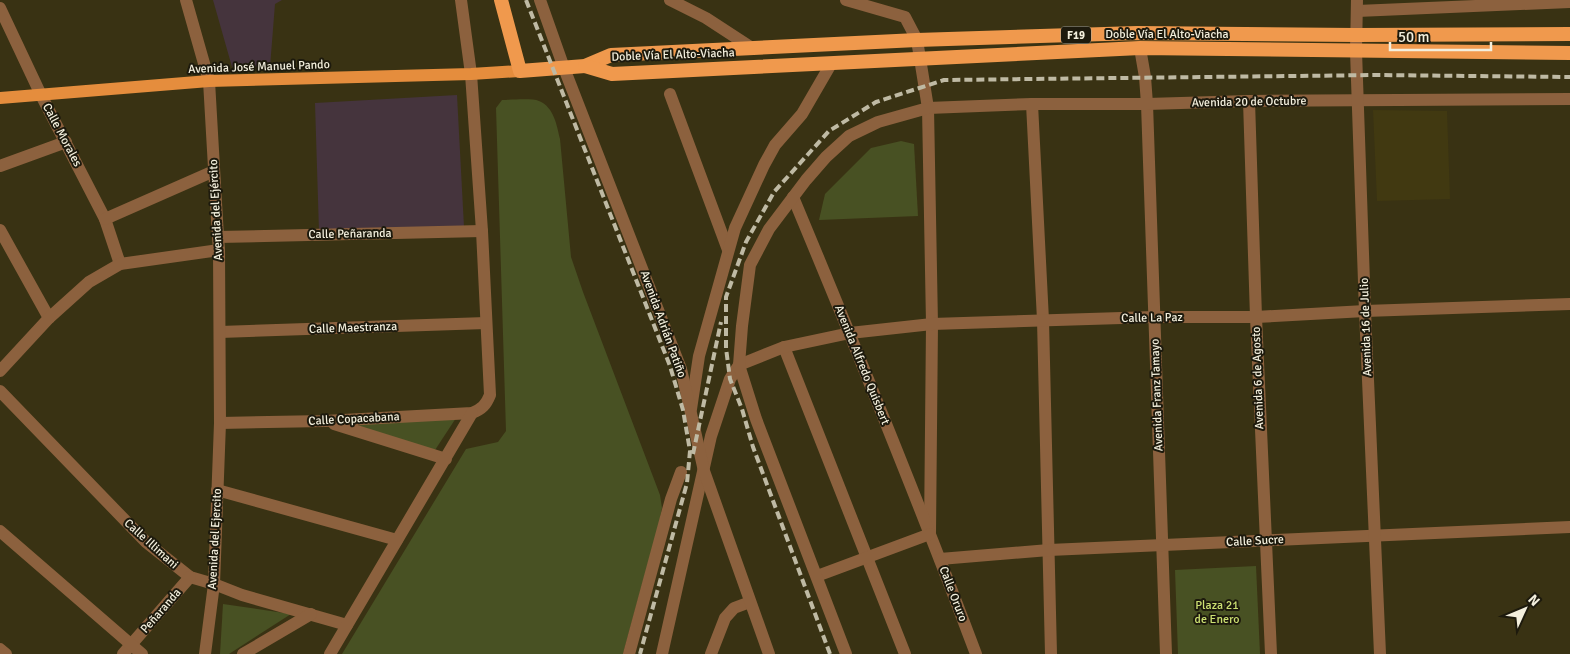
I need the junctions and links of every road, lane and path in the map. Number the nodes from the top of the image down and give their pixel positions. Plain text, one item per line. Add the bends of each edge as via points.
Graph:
1 (186, 0) edge
2 (461, 0) edge
3 (501, 0) edge
4 (540, 0) edge
5 (670, 0) edge
6 (846, 0) edge
7 (1570, 2) edge
8 (1357, 5) edge
9 (0, 8) edge
10 (1570, 34) edge
11 (1356, 35) junction
12 (917, 40) junction
13 (752, 48) junction
14 (1140, 48) junction
15 (1356, 51) junction
16 (1570, 53) edge
17 (920, 58) junction
18 (831, 64) junction
19 (585, 66) junction
20 (564, 68) junction
21 (520, 71) junction
22 (471, 74) junction
23 (209, 81) junction
24 (670, 94) dead end
25 (41, 95) junction
26 (0, 98) edge
27 (1570, 100) edge
28 (1249, 101) junction
29 (1358, 101) junction
30 (1032, 104) junction
31 (1147, 104) junction
32 (928, 108) junction
33 (66, 142) junction
34 (0, 166) edge
35 (214, 170) junction
36 (793, 197) junction
37 (105, 219) junction
38 (0, 230) edge
39 (482, 231) junction
40 (218, 243) junction
41 (728, 250) junction
42 (120, 264) junction
43 (1570, 304) edge
44 (1365, 311) junction
45 (1154, 317) junction
46 (49, 318) junction
47 (1256, 318) junction
48 (1043, 320) junction
49 (486, 323) junction
50 (932, 324) junction
51 (220, 332) junction
52 (850, 332) junction
53 (784, 347) junction
54 (739, 365) junction
55 (0, 371) edge
56 (0, 391) edge
57 (690, 411) junction
58 (472, 413) junction
59 (325, 421) junction
60 (220, 423) junction
61 (446, 458) junction
62 (681, 472) dead end
63 (704, 472) junction
64 (217, 490) junction
65 (1570, 527) edge
66 (0, 531) edge
67 (930, 534) junction
68 (1374, 536) junction
69 (397, 540) junction
70 (1265, 540) junction
71 (1162, 546) junction
72 (1049, 550) junction
73 (868, 557) junction
74 (940, 559) junction
75 (817, 576) junction
76 (190, 577) junction
77 (214, 584) junction
78 (750, 602) junction
79 (310, 614) junction
80 (346, 625) junction
81 (0, 649) edge
82 (127, 649) edge
83 (6, 654) edge
84 (142, 654) edge
85 (204, 654) edge
86 (243, 654) edge
87 (330, 654) edge
88 (629, 654) edge
89 (662, 654) edge
90 (710, 654) edge
91 (769, 654) edge
92 (846, 654) edge
93 (905, 654) edge
94 (976, 654) edge
95 (1051, 654) edge
96 (1166, 654) edge
97 (1271, 654) edge
98 (1380, 654) edge

1 - 23 street, Avenida del Ejército
2 - 22 street
3 - 21 highway
4 - 20 street, Avenida Adrián Patiño
5 - 13 street via 706,18
6 - 12 street via 905,17
7 - 8 street
8 - 11 street, Avenida 16 de Julio
9 - 25 street, Calle Morales
10 - 11 highway, Doble Vía El Alto-Viacha / F19
11 - 12 highway, Doble Vía El Alto-Viacha / F19 via 1137,33
11 - 15 street, Avenida 16 de Julio
12 - 13 highway, Doble Vía El Alto-Viacha / F19
12 - 17 street
13 - 19 highway, Doble Vía El Alto-Viacha / F19 via 612,55
14 - 15 highway, Doble Vía El Alto-Viacha / F19
14 - 17 highway, Doble Vía El Alto-Viacha / F19
14 - 31 street, Avenida Franz Tamayo
15 - 16 highway, Doble Vía El Alto-Viacha / F19
15 - 29 street, Avenida 16 de Julio
17 - 18 highway, Doble Vía El Alto-Viacha / F19
17 - 32 street
18 - 19 highway, Doble Vía El Alto-Viacha / F19 via 612,74
18 - 41 street via 802,114 771,152
19 - 20 highway, F19
20 - 21 highway, F19
20 - 57 street, Avenida Adrián Patiño via 681,369
21 - 22 main road, Avenida José Manuel Pando
22 - 23 main road, Avenida José Manuel Pando
22 - 39 street
23 - 25 main road, Avenida José Manuel Pando
23 - 35 street, Avenida del Ejército
24 - 41 street
25 - 26 main road, Avenida José Manuel Pando
25 - 33 street, Calle Morales
27 - 29 street, Avenida 20 de Octubre
28 - 29 street, Avenida 20 de Octubre
28 - 31 street, Avenida 20 de Octubre
28 - 47 street, Avenida 6 de Agosto
29 - 44 street, Avenida 16 de Julio
30 - 31 street, Avenida 20 de Octubre
30 - 32 street, Avenida 20 de Octubre
30 - 48 street
31 - 45 street, Avenida Franz Tamayo
32 - 36 street, Avenida 20 de Octubre via 878,122 849,136 826,157
32 - 50 street
33 - 34 street
33 - 37 street, Calle Morales
35 - 37 street
35 - 40 street, Avenida del Ejército
36 - 52 street, Avenida Alfredo Quisbert
36 - 54 street, Avenida 20 de Octubre via 768,229 750,266
37 - 42 street, Calle Morales
38 - 46 street
39 - 40 street, Calle Peñaranda
39 - 49 street
40 - 42 street, Calle Peñaranda
40 - 51 street, Avenida del Ejército
41 - 57 street via 699,356
42 - 46 street, Calle Peñaranda via 89,282
43 - 44 street, Calle La Paz
44 - 47 street, Calle La Paz
44 - 68 street, Avenida 16 de Julio
45 - 47 street, Calle La Paz
45 - 48 street, Calle La Paz
45 - 71 street, Avenida Franz Tamayo
46 - 55 street, Calle Peñaranda
47 - 70 street, Avenida 6 de Agosto
48 - 50 street, Calle La Paz
48 - 72 street
49 - 51 street, Calle Maestranza
49 - 58 street, Calle Copacabana via 490,395 486,405
50 - 52 street, Calle La Paz
50 - 67 street
51 - 60 street, Avenida del Ejército
52 - 53 street, Calle La Paz
52 - 67 street, Avenida Alfredo Quisbert
53 - 54 street, Calle La Paz
53 - 73 street
54 - 63 street via 730,379 711,436
54 - 75 street via 756,419
56 - 76 street, Calle Illimani via 146,542
57 - 63 street, Avenida Adrián Patiño
58 - 59 street, Calle Copacabana
58 - 61 street
59 - 60 street, Calle Copacabana
59 - 61 street
60 - 64 street, Avenida del Ejercito
61 - 69 street
62 - 88 street
63 - 78 street, Avenida Adrián Patiño
63 - 89 street
64 - 69 street
64 - 77 street, Avenida del Ejercito
65 - 68 street, Calle Sucre
66 - 82 street
67 - 73 street
67 - 74 street, Calle Oruro
68 - 70 street, Calle Sucre
68 - 98 street, Avenida 16 de Julio
69 - 80 street
70 - 71 street, Calle Sucre
70 - 97 street, Avenida 6 de Agosto
71 - 72 street, Calle Sucre
71 - 96 street, Avenida Franz Tamayo
72 - 74 street, Calle Sucre
72 - 95 street
73 - 75 street
73 - 93 street
74 - 94 street, Calle Oruro
75 - 92 street
76 - 77 street, Calle Illimani
76 - 82 street, Peñaranda
77 - 79 street, Calle Illimani
77 - 85 street, Avenida del Ejercito
78 - 90 street via 734,608 725,618
78 - 91 street, Avenida Adrián Patiño
79 - 80 street, Calle Illimani
79 - 86 street
80 - 87 street
81 - 83 street
82 - 84 street

